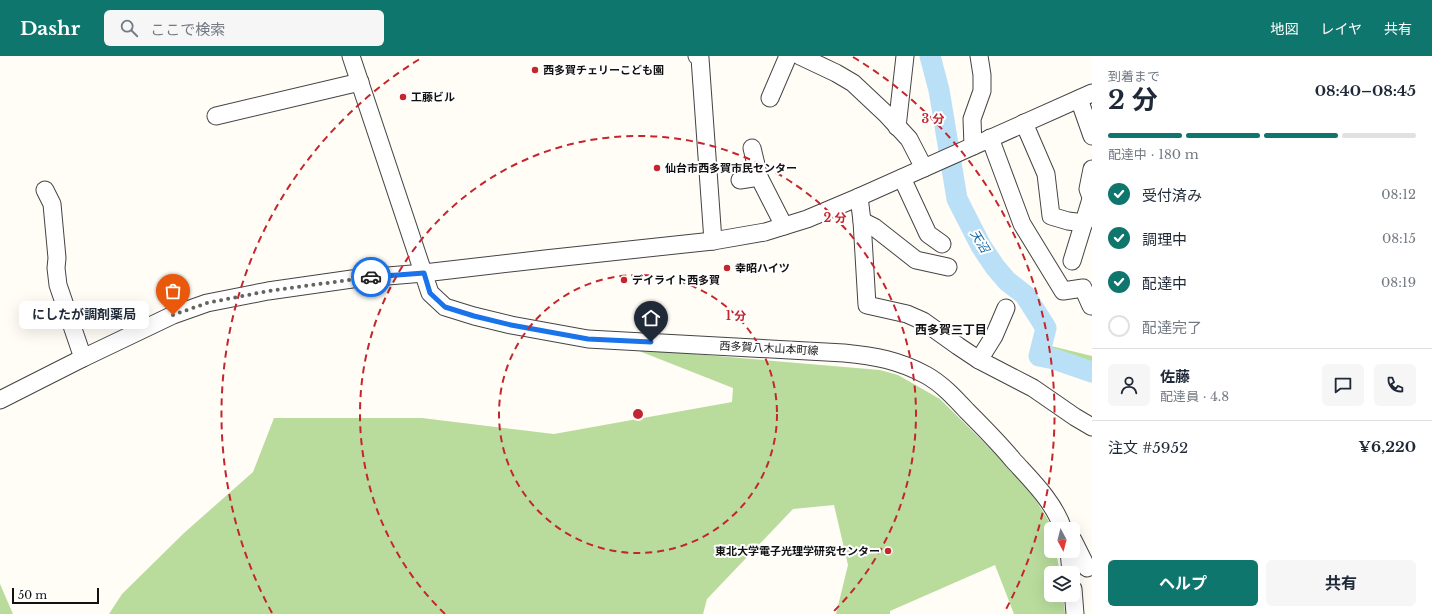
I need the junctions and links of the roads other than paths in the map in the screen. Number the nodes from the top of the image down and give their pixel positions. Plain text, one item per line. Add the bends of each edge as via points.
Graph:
1 (351, 56) edge
2 (697, 56) edge
3 (788, 56) edge
4 (800, 56) edge
5 (905, 56) edge
6 (979, 56) edge
7 (360, 82) junction
8 (1085, 96) edge
9 (770, 98) dead end
10 (216, 116) dead end
11 (1024, 123) junction
12 (897, 127) junction
13 (1092, 136) edge
14 (990, 138) junction
15 (752, 148) dead end
16 (959, 153) junction
17 (924, 168) junction
18 (1092, 169) edge
19 (759, 177) junction
20 (902, 178) junction
21 (740, 180) dead end
22 (46, 190) dead end
23 (859, 197) junction
24 (1091, 199) edge
25 (862, 221) junction
26 (1084, 223) junction
27 (784, 226) junction
28 (713, 241) junction
29 (942, 244) dead end
30 (1072, 261) dead end
31 (948, 267) dead end
32 (424, 273) junction
33 (1092, 305) edge
34 (1006, 308) dead end
35 (83, 358) junction
36 (979, 360) junction
37 (0, 400) edge
38 (1092, 427) edge
39 (1061, 522) edge
40 (1075, 602) edge
41 (1076, 614) edge

1 - 7 street, 西多賀八木山本町線
2 - 28 street via 700,58
3 - 9 street
4 - 12 street via 853,84
5 - 12 street
6 - 16 street via 982,91
7 - 10 street
7 - 32 street, 西多賀八木山本町線
8 - 11 street
8 - 13 street
11 - 14 street
11 - 26 street via 1046,174 1051,216
12 - 17 street via 909,139
14 - 16 street
14 - 33 street via 1029,237 1063,291 1083,288
15 - 19 street
16 - 17 street
17 - 20 street
18 - 24 street via 1088,189
19 - 21 street
19 - 27 street
20 - 23 street
20 - 29 street via 928,234
22 - 35 street via 52,204 58,285
23 - 25 street
23 - 27 street
24 - 26 street
25 - 31 street via 874,227 916,260
25 - 36 street via 867,305 907,314 923,321
26 - 30 street
27 - 28 street
28 - 32 street
32 - 35 street via 289,287 207,303 173,315
32 - 39 street, 西多賀八木山本町線 via 430,293 445,307 511,325 588,339 844,353 898,362 944,387 1044,496
34 - 36 street via 994,336
35 - 37 street
36 - 38 street via 1034,388 1075,418
40 - 41 street

